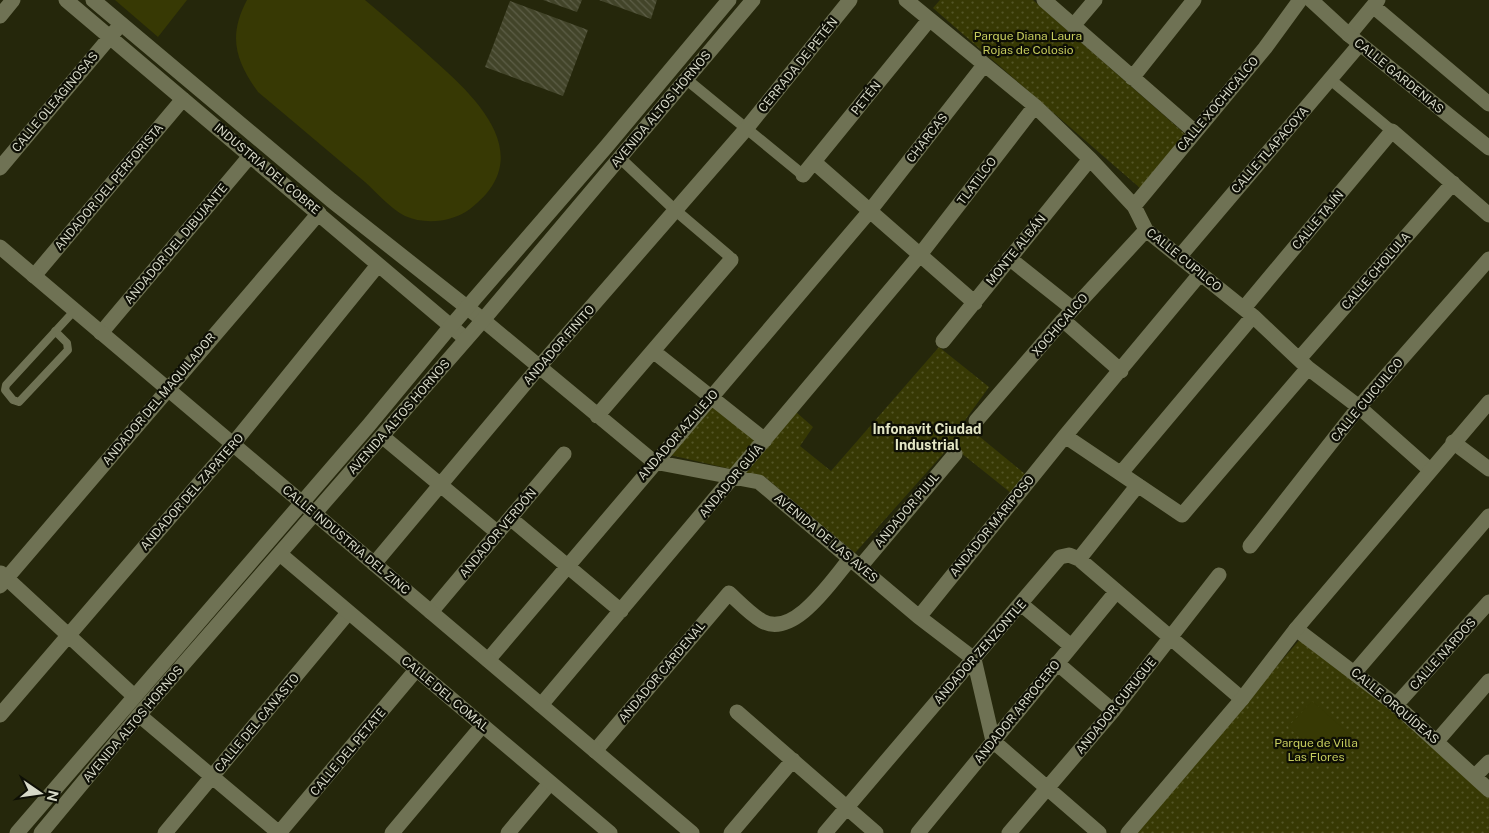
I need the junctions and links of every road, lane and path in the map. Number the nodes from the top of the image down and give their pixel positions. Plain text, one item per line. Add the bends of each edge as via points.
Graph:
1 (13, 0) edge
2 (66, 0) edge
3 (93, 0) edge
4 (729, 0) edge
5 (753, 0) edge
6 (850, 0) edge
7 (906, 0) edge
8 (1044, 0) edge
9 (1095, 0) edge
10 (1194, 0) edge
11 (1300, 0) edge
12 (1311, 0) edge
13 (1376, 3) edge
14 (0, 16) edge
15 (929, 20) junction
16 (121, 24) junction
17 (1073, 26) junction
18 (111, 36) junction
19 (1354, 40) junction
20 (984, 65) junction
21 (1132, 78) junction
22 (686, 79) junction
23 (1330, 80) junction
24 (183, 99) junction
25 (1489, 104) edge
26 (1035, 106) junction
27 (746, 129) junction
28 (1392, 131) junction
29 (1195, 132) junction
30 (1489, 148) edge
31 (250, 156) junction
32 (620, 159) junction
33 (1090, 159) junction
34 (814, 162) junction
35 (0, 168) edge
36 (803, 175) joint
37 (1453, 183) junction
38 (1134, 206) junction
39 (675, 210) junction
40 (869, 212) junction
41 (319, 213) junction
42 (1489, 215) edge
43 (1146, 230) junction
44 (0, 247) edge
45 (920, 256) junction
46 (1180, 256) junction
47 (1009, 258) junction
48 (1489, 259) edge
49 (731, 260) joint
50 (378, 265) junction
51 (1200, 274) junction
52 (34, 276) junction
53 (975, 303) junction
54 (466, 308) junction
55 (75, 310) junction
56 (1248, 312) junction
57 (1068, 314) junction
58 (483, 320) junction
59 (451, 326) junction
60 (55, 332) junction
61 (101, 333) junction
62 (466, 339) junction
63 (943, 341) dead end
64 (653, 351) junction
65 (1304, 364) junction
66 (539, 367) junction
67 (1121, 370) junction
68 (168, 389) junction
69 (711, 398) junction
70 (1489, 402) edge
71 (1359, 407) junction
72 (597, 416) junction
73 (976, 421) dead end
74 (1065, 436) junction
75 (383, 437) junction
76 (765, 440) junction
77 (1453, 442) junction
78 (233, 444) junction
79 (564, 454) dead end
80 (955, 454) dead end
81 (654, 462) junction
82 (1489, 469) edge
83 (1430, 470) junction
84 (1121, 473) junction
85 (734, 476) junction
86 (1138, 485) junction
87 (441, 486) junction
88 (302, 502) junction
89 (314, 513) junction
90 (1489, 516) edge
91 (510, 518) junction
92 (498, 533) junction
93 (267, 543) junction
94 (1250, 546) dead end
95 (280, 554) junction
96 (1079, 558) junction
97 (855, 563) junction
98 (374, 564) junction
99 (567, 566) junction
100 (1219, 575) dead end
101 (2, 579) edge
102 (1116, 592) junction
103 (729, 593) joint
104 (1489, 602) edge
105 (1021, 604) junction
106 (621, 611) junction
107 (431, 612) junction
108 (348, 613) junction
109 (920, 617) junction
110 (1296, 629) junction
111 (68, 636) junction
112 (1171, 638) junction
113 (1071, 646) junction
114 (974, 659) junction
115 (488, 660) junction
116 (1057, 663) junction
117 (416, 670) junction
118 (1355, 672) junction
119 (1489, 681) edge
120 (134, 696) junction
121 (1242, 699) junction
122 (541, 705) junction
123 (1396, 705) junction
124 (1113, 711) junction
125 (737, 712) dead end
126 (0, 715) edge
127 (139, 716) junction
128 (482, 726) junction
129 (1437, 741) junction
130 (993, 742) junction
131 (595, 750) junction
132 (793, 760) junction
133 (1489, 762) edge
134 (212, 776) junction
135 (1475, 776) junction
136 (550, 783) junction
137 (1048, 787) junction
138 (1489, 790) edge
139 (847, 807) junction
140 (17, 833) edge
141 (42, 833) edge
142 (165, 833) edge
143 (279, 833) edge
144 (392, 833) edge
145 (508, 833) edge
146 (610, 833) edge
147 (692, 833) edge
148 (731, 833) edge
149 (825, 833) edge
150 (876, 833) edge
151 (918, 833) edge
152 (1009, 833) edge
153 (1099, 833) edge
154 (1128, 833) edge

1 - 14 street
2 - 18 street, INDUSTRIA DEL COBRE
3 - 16 street, INDUSTRIA DEL COBRE
4 - 54 street, AVENIDA ALTOS HORNOS
5 - 22 street, AVENIDA ALTOS HORNOS
6 - 27 street, CERRADA DE PETÉN
7 - 15 street, CALLE CUPILCO
8 - 17 street
9 - 17 street
10 - 21 street
11 - 29 street, CALLE XOCHICALCO
12 - 19 street, CALLE GARDENIAS
13 - 19 street, CALLE TLAPACOYA
13 - 25 street
15 - 20 street, CALLE CUPILCO
15 - 34 street, PETÉN
16 - 18 street, CALLE OLEAGINOSAS
16 - 54 street, INDUSTRIA DEL COBRE
17 - 21 street
18 - 24 street, INDUSTRIA DEL COBRE
18 - 35 street, CALLE OLEAGINOSAS
19 - 23 street, CALLE TLAPACOYA
19 - 30 street, CALLE GARDENIAS
20 - 26 street, CALLE CUPILCO
20 - 40 street, CHARCAS
21 - 29 street
22 - 27 street
22 - 32 street, AVENIDA ALTOS HORNOS
23 - 28 street
23 - 46 street, CALLE TLAPACOYA
24 - 31 street, INDUSTRIA DEL COBRE
24 - 52 street, ANDADOR DEL PERFORISTA
26 - 33 street, CALLE CUPILCO
26 - 45 street, TLATILCO
27 - 36 street
27 - 39 street, ANDADOR FINITO
28 - 37 street
28 - 56 street, CALLE TAJÍN
29 - 38 street, CALLE XOCHICALCO
31 - 41 street, INDUSTRIA DEL COBRE
31 - 61 street, ANDADOR DEL DIBUJANTE
32 - 39 street
32 - 58 street, AVENIDA ALTOS HORNOS
33 - 38 street, CALLE CUPILCO
33 - 47 street, MONTE ALBÁN
34 - 36 street, PETÉN
34 - 40 street
37 - 42 street
37 - 65 street, CALLE CHOLULA
38 - 43 street, CALLE CUPILCO
39 - 49 street
39 - 66 street, ANDADOR FINITO
40 - 45 street
40 - 69 street, ANDADOR AZULEJO
41 - 50 street, INDUSTRIA DEL COBRE
41 - 68 street, ANDADOR DEL MAQUILADOR
43 - 46 street, CALLE CUPILCO
43 - 57 street, XOCHICALCO
44 - 52 street, CALLE INDUSTRIA DEL ZINC
45 - 53 street
45 - 76 street, ANDADOR GUÍA
46 - 51 street, CALLE CUPILCO
47 - 53 street, MONTE ALBÁN
47 - 57 street
48 - 71 street, CALLE CUICUILCO
49 - 64 street
50 - 59 street, INDUSTRIA DEL COBRE
50 - 78 street, ANDADOR DEL ZAPATERO
51 - 56 street, CALLE CUPILCO
51 - 67 street
52 - 55 street, CALLE INDUSTRIA DEL ZINC
53 - 63 street, MONTE ALBÁN
54 - 58 street, INDUSTRIA DEL COBRE
54 - 59 street, AVENIDA ALTOS HORNOS
55 - 60 lane
55 - 61 street, CALLE INDUSTRIA DEL ZINC
56 - 65 street, CALLE CUPILCO
56 - 84 street, CALLE TAJÍN
57 - 67 street
57 - 73 street, XOCHICALCO
58 - 62 street, AVENIDA ALTOS HORNOS
58 - 66 street, AVENIDA DE LAS AVES
59 - 62 street, INDUSTRIA DEL COBRE
59 - 88 street, AVENIDA ALTOS HORNOS
60 - 60 lane via 6,385 5,390 14,400 19,402 68,350 67,343
61 - 68 street, CALLE INDUSTRIA DEL ZINC
62 - 75 street, AVENIDA ALTOS HORNOS
64 - 69 street
64 - 72 street
65 - 71 street, CALLE CUPILCO
65 - 86 street, CALLE CHOLULA via 1182,516
66 - 72 street, AVENIDA DE LAS AVES
66 - 87 street, ANDADOR FINITO
67 - 74 street
68 - 78 street, CALLE INDUSTRIA DEL ZINC
68 - 101 street, ANDADOR DEL MAQUILADOR
69 - 76 street
69 - 81 street, ANDADOR AZULEJO
70 - 77 street
71 - 83 street, CALLE CUPILCO
71 - 94 street, CALLE CUICUILCO
72 - 81 street, AVENIDA DE LAS AVES
74 - 84 street
74 - 109 street, ANDADOR MARIPOSO
75 - 87 street
75 - 89 street, AVENIDA ALTOS HORNOS
76 - 85 street, ANDADOR GUÍA
77 - 82 street
77 - 83 street
78 - 88 street, CALLE INDUSTRIA DEL ZINC
78 - 111 street, ANDADOR DEL ZAPATERO
79 - 91 street, ANDADOR VERDÓN
80 - 97 street, ANDADOR PIJUL
81 - 85 street, AVENIDA DE LAS AVES
81 - 99 street, ANDADOR AZULEJO
83 - 110 street
84 - 86 street
85 - 97 street, AVENIDA DE LAS AVES via 759,482
85 - 106 street, ANDADOR GUÍA
86 - 96 street
87 - 92 street
87 - 98 street, ANDADOR FINITO
88 - 89 street, CALLE INDUSTRIA DEL ZINC
88 - 93 street, AVENIDA ALTOS HORNOS
89 - 95 street, AVENIDA ALTOS HORNOS
89 - 98 street, CALLE INDUSTRIA DEL ZINC
90 - 118 street
91 - 92 street, ANDADOR VERDÓN
91 - 99 street
92 - 107 street, ANDADOR VERDÓN
93 - 95 street, CALLE DEL COMAL
93 - 120 street, AVENIDA ALTOS HORNOS
95 - 108 street, CALLE DEL COMAL
95 - 127 street, AVENIDA ALTOS HORNOS
96 - 102 street
96 - 105 street, ANDADOR ZENZONTLE via 1069,555 1060,558
97 - 103 street, ANDADOR PIJUL via 800,616 781,624 763,622
97 - 109 street, AVENIDA DE LAS AVES
98 - 107 street, CALLE INDUSTRIA DEL ZINC
99 - 106 street
99 - 115 street, ANDADOR AZULEJO
100 - 112 street, ANDADOR CURUGUE
101 - 111 street
102 - 112 street
102 - 113 street, ANDADOR ARROCERO
103 - 131 street, ANDADOR CARDENAL
104 - 123 street, CALLE NARDOS
105 - 113 street
105 - 114 street, ANDADOR ZENZONTLE
106 - 122 street, ANDADOR GUÍA
107 - 115 street, CALLE INDUSTRIA DEL ZINC
108 - 117 street, CALLE DEL COMAL
108 - 134 street, CALLE DEL CANASTO
109 - 114 street, AVENIDA DE LAS AVES
110 - 118 street, CALLE ORQUÍDEAS
110 - 121 street
111 - 120 street
111 - 126 street, ANDADOR DEL ZAPATERO
112 - 121 street
112 - 124 street, ANDADOR CURUGUE
113 - 116 street, ANDADOR ARROCERO
114 - 130 street
114 - 139 street, ANDADOR ZENZONTLE
115 - 122 street, CALLE INDUSTRIA DEL ZINC
116 - 124 street
116 - 130 street, ANDADOR ARROCERO
117 - 128 street, CALLE DEL COMAL
117 - 143 street, CALLE DEL PETATE
118 - 123 street, CALLE ORQUÍDEAS
119 - 129 street
120 - 140 street, AVENIDA ALTOS HORNOS
121 - 154 street
122 - 131 street, CALLE INDUSTRIA DEL ZINC
123 - 129 street, CALLE ORQUÍDEAS
124 - 137 street, ANDADOR CURUGUE
125 - 132 street
127 - 134 street
127 - 141 street, AVENIDA ALTOS HORNOS
128 - 136 street, CALLE DEL COMAL
128 - 144 street
129 - 135 street, CALLE ORQUÍDEAS
130 - 137 street
130 - 151 street, ANDADOR ARROCERO
131 - 147 street, CALLE INDUSTRIA DEL ZINC
132 - 139 street
132 - 148 street
133 - 135 street
134 - 142 street, CALLE DEL CANASTO
134 - 143 street
135 - 138 street, CALLE ORQUÍDEAS
136 - 145 street
136 - 146 street, CALLE DEL COMAL
137 - 152 street, ANDADOR CURUGUE
137 - 153 street
139 - 149 street, ANDADOR ZENZONTLE
139 - 150 street

